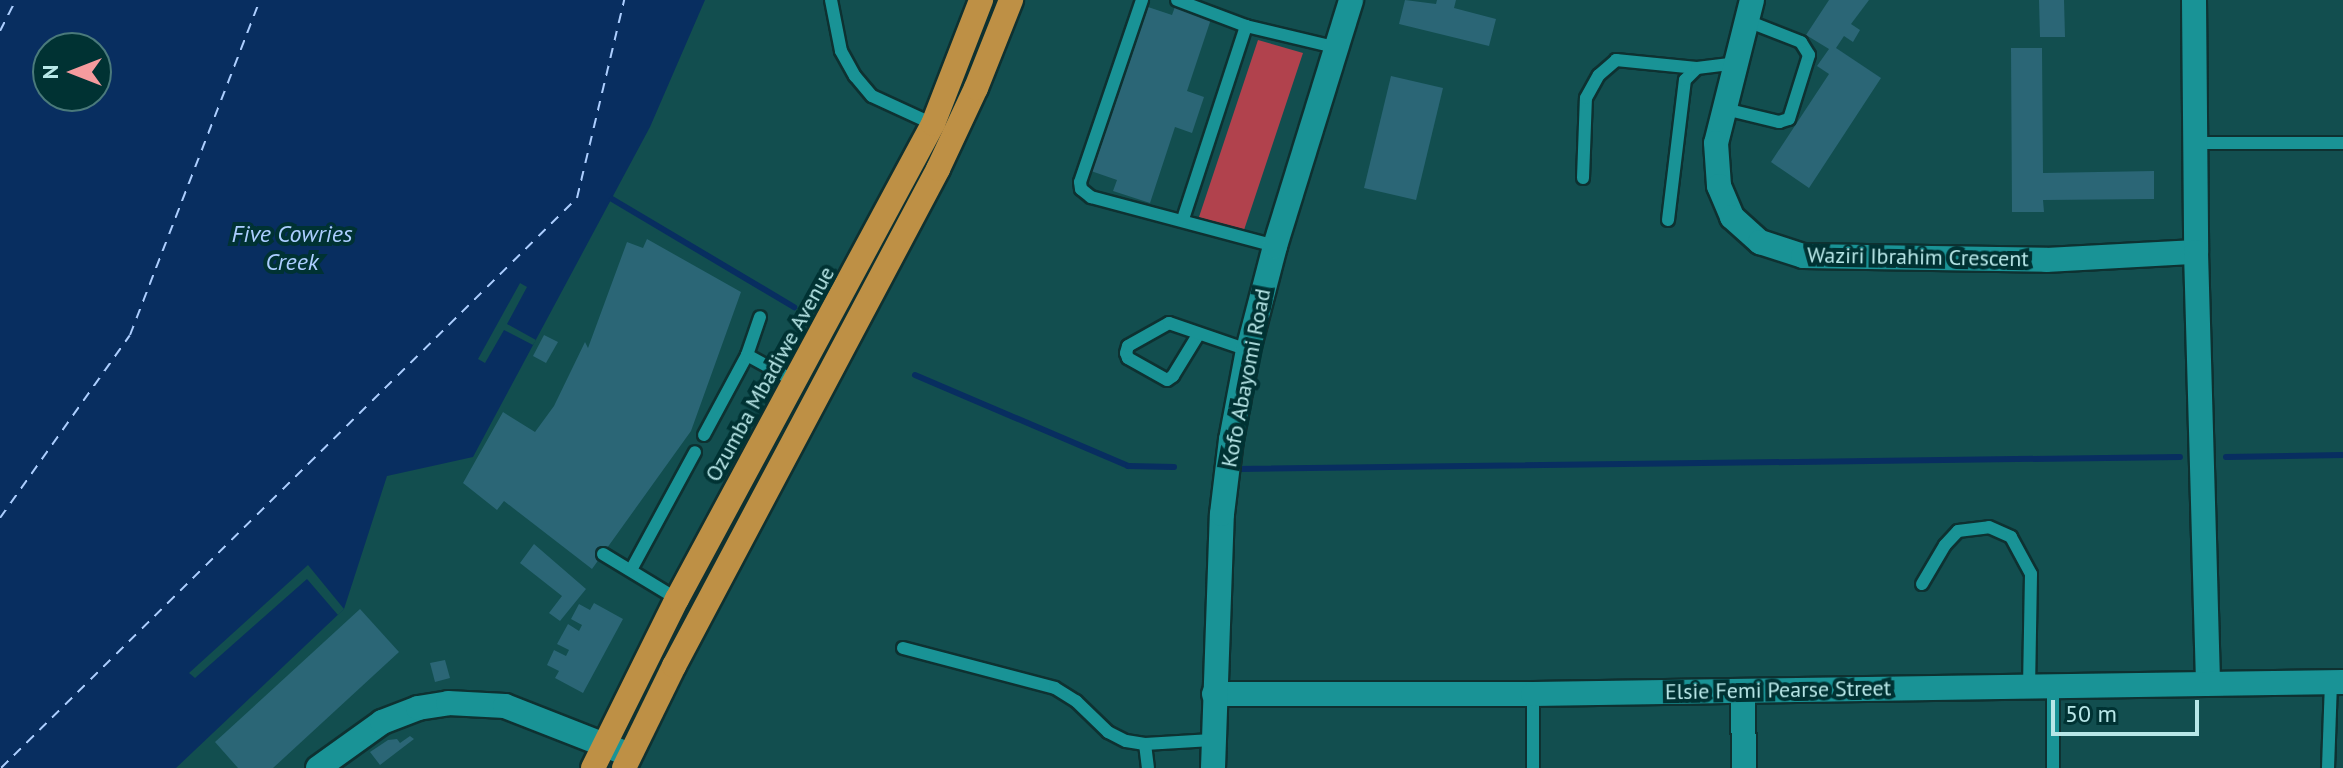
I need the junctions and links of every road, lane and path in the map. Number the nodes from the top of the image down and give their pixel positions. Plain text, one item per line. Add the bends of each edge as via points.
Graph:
1 (831, 0) edge
2 (981, 0) edge
3 (1011, 0) edge
4 (1142, 0) edge
5 (1177, 0) edge
6 (1351, 0) edge
7 (2194, 0) edge
8 (1749, 11) edge
9 (1246, 26) junction
10 (1338, 48) junction
11 (1736, 63) junction
12 (1697, 68) junction
13 (1725, 109) junction
14 (933, 124) junction
15 (2195, 143) junction
16 (2343, 143) edge
17 (1583, 178) dead end
18 (1183, 219) junction
19 (1668, 220) dead end
20 (1275, 246) junction
21 (2196, 252) junction
22 (760, 317) dead end
23 (1198, 335) junction
24 (1248, 350) junction
25 (747, 355) junction
26 (796, 382) junction
27 (704, 435) dead end
28 (695, 452) dead end
29 (603, 554) dead end
30 (631, 570) junction
31 (1922, 584) dead end
32 (677, 599) junction
33 (903, 648) dead end
34 (2337, 682) edge
35 (2208, 683) junction
36 (2041, 686) junction
37 (1743, 691) junction
38 (1214, 694) junction
39 (1533, 694) junction
40 (1212, 740) junction
41 (603, 744) junction
42 (1145, 744) junction
43 (627, 762) edge
44 (318, 768) edge
45 (593, 768) edge
46 (1148, 768) edge
47 (1213, 768) edge
48 (1533, 768) edge
49 (1744, 768) edge
50 (2053, 768) edge
51 (2328, 768) edge

1 - 14 lane via 841,51 855,76 872,96
2 - 14 highway, Ozumba Mbadiwe Avenue
3 - 43 highway via 938,169
4 - 18 lane via 1081,189 1091,197
5 - 9 lane
6 - 10 street, Kofo Abayomi Road
7 - 15 street
8 - 11 street, Waziri Ibrahim Crescent
8 - 13 lane via 1801,42 1809,55 1789,119 1779,122
9 - 10 lane
9 - 18 lane
10 - 20 street, Kofo Abayomi Road
11 - 12 lane
11 - 13 street, Waziri Ibrahim Crescent
12 - 17 lane via 1616,60 1599,75 1586,98
12 - 19 lane via 1685,80
13 - 21 street, Waziri Ibrahim Crescent via 1716,143 1719,186 1732,217 1760,242 1803,256 2046,260
14 - 26 highway, Ozumba Mbadiwe Avenue
15 - 16 lane
15 - 21 street
18 - 20 lane
20 - 24 street, Kofo Abayomi Road
21 - 35 street
22 - 25 lane
23 - 23 lane via 1167,380 1126,353 1128,346 1169,323
23 - 24 lane
24 - 38 street, Kofo Abayomi Road via 1222,514
25 - 26 lane
25 - 27 lane
26 - 32 highway, Ozumba Mbadiwe Avenue
28 - 30 lane
29 - 30 lane
30 - 32 lane
31 - 36 lane via 1958,531 1989,527 2011,537 2031,574
32 - 41 highway, Ozumba Mbadiwe Avenue
33 - 42 lane via 1055,688 1108,732
34 - 35 street, Elsie Femi Pearse Street
34 - 51 lane
35 - 36 street, Elsie Femi Pearse Street
36 - 37 street, Elsie Femi Pearse Street
36 - 50 lane
37 - 39 street, Elsie Femi Pearse Street
37 - 49 street
38 - 39 street, Elsie Femi Pearse Street
38 - 40 street, Kofo Abayomi Road
39 - 48 lane
40 - 42 lane
40 - 47 street, Kofo Abayomi Road
41 - 43 street
41 - 44 street via 505,706 448,703 382,722
41 - 45 highway, Ozumba Mbadiwe Avenue
42 - 46 lane

